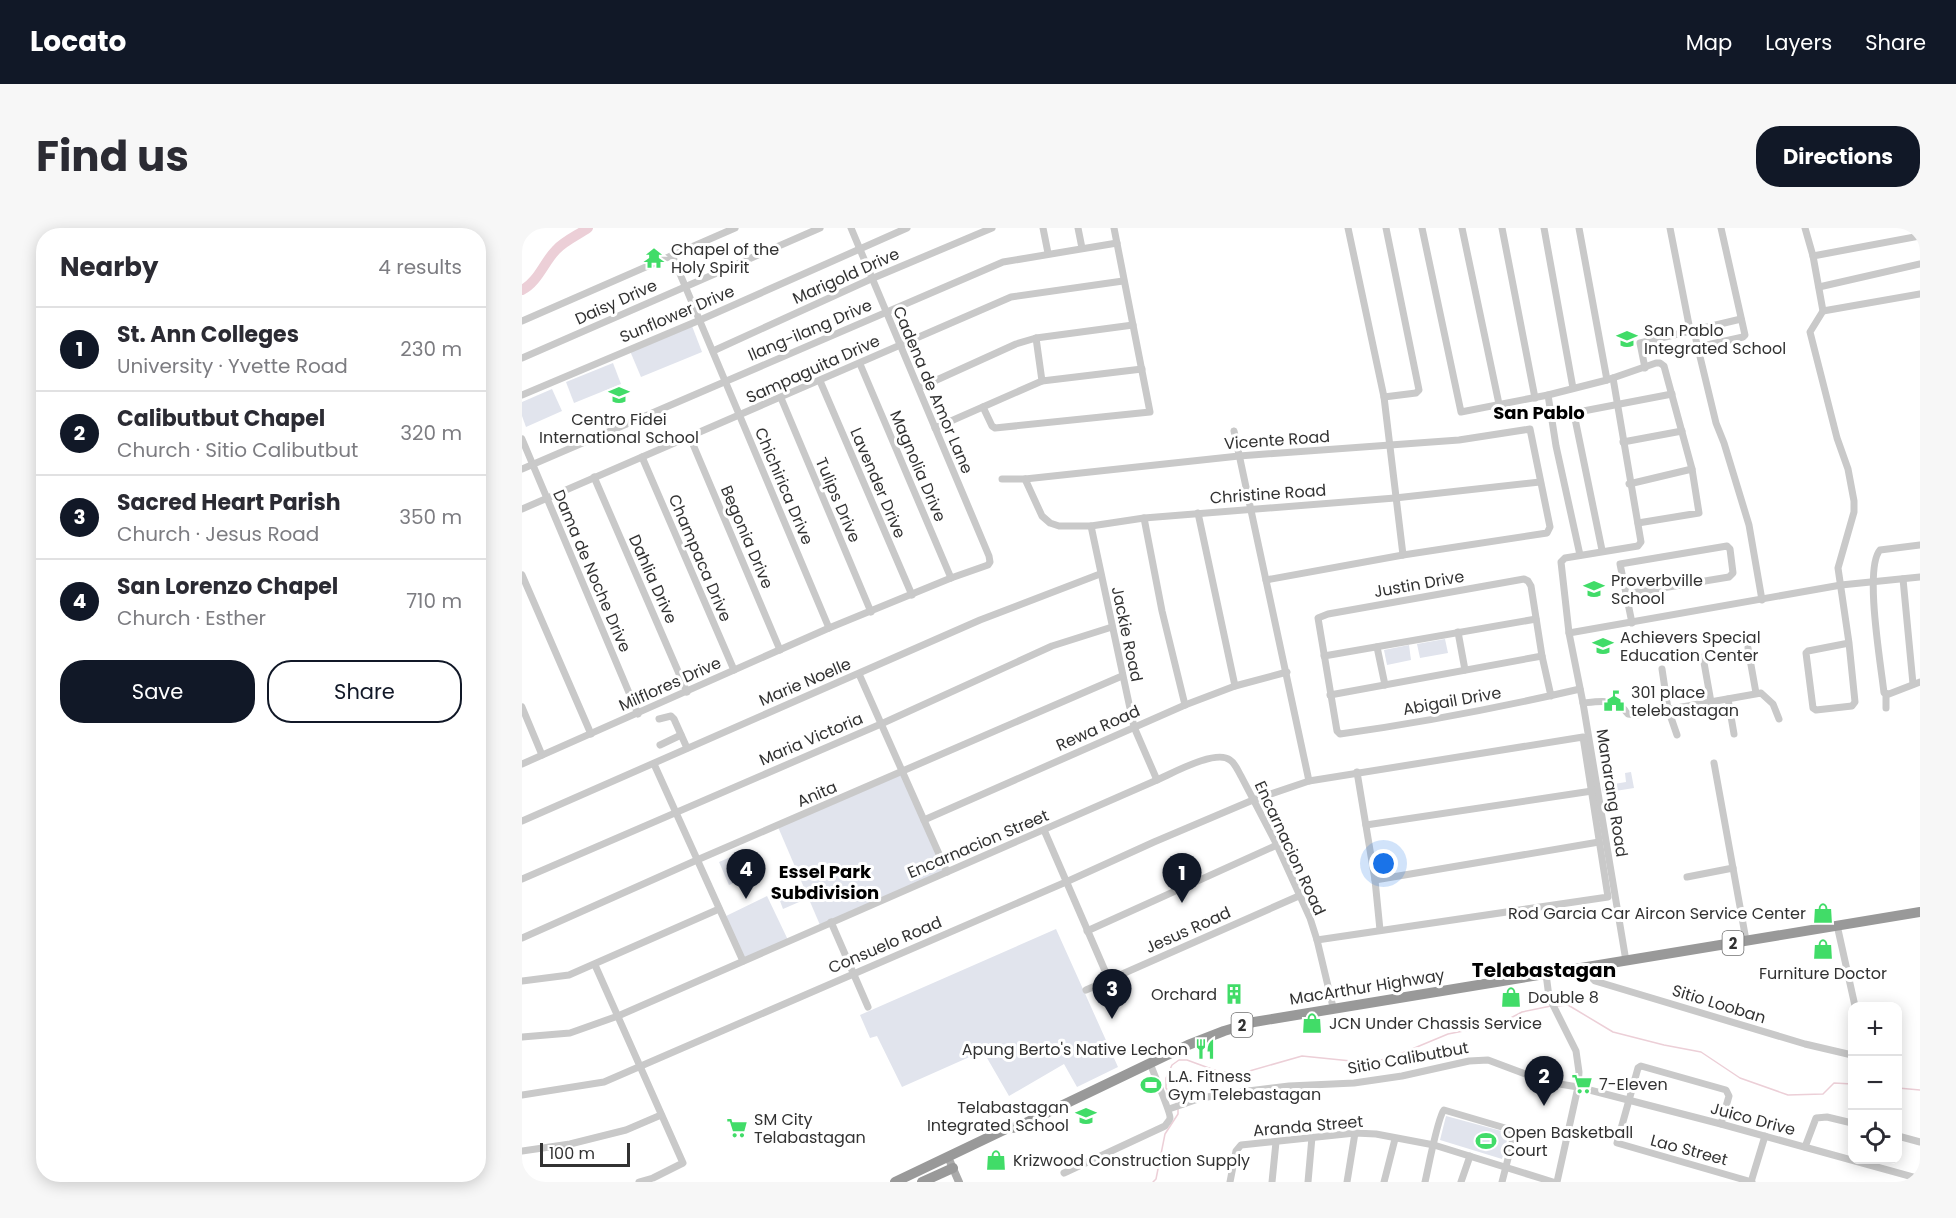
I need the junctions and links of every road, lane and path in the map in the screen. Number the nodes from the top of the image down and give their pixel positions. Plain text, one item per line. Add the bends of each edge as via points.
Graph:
1 (530, 228) edge
2 (735, 228) edge
3 (820, 228) edge
4 (850, 228) edge
5 (907, 228) edge
6 (992, 228) edge
7 (1043, 228) edge
8 (1078, 228) edge
9 (1114, 228) edge
10 (1348, 228) edge
11 (1386, 228) edge
12 (1422, 228) edge
13 (1462, 228) edge
14 (1502, 228) edge
15 (1544, 228) edge
16 (1579, 228) edge
17 (1670, 228) edge
18 (1721, 228) edge
19 (1805, 228) edge
20 (522, 232) edge
21 (1920, 236) edge
22 (1117, 243) junction
23 (1083, 248) junction
24 (859, 249) junction
25 (1048, 254) junction
26 (672, 255) junction
27 (1813, 256) junction
28 (1920, 264) edge
29 (871, 279) junction
30 (1123, 281) junction
31 (686, 286) junction
32 (1819, 286) junction
33 (1920, 294) edge
34 (885, 312) junction
35 (1823, 312) junction
36 (1741, 319) junction
37 (700, 320) junction
38 (522, 321) edge
39 (1133, 325) junction
40 (1690, 330) junction
41 (1036, 338) junction
42 (900, 346) junction
43 (713, 351) junction
44 (522, 358) edge
45 (860, 364) junction
46 (1645, 368) junction
47 (1142, 369) junction
48 (1610, 379) junction
49 (725, 381) junction
50 (820, 381) junction
51 (1042, 381) junction
52 (919, 388) junction
53 (1573, 388) junction
54 (1672, 393) junction
55 (522, 395) edge
56 (1548, 395) junction
57 (1384, 397) junction
58 (781, 398) junction
59 (1535, 398) junction
60 (1499, 404) junction
61 (1617, 405) junction
62 (983, 407) junction
63 (1574, 414) junction
64 (740, 416) junction
65 (1552, 417) junction
66 (935, 428) junction
67 (1234, 431) dead end
68 (1682, 431) junction
69 (689, 435) junction
70 (522, 439) edge
71 (1623, 442) junction
72 (1390, 444) junction
73 (1239, 456) junction
74 (642, 457) junction
75 (533, 465) junction
76 (1692, 469) junction
77 (522, 470) edge
78 (594, 477) junction
79 (1002, 479) dead end
80 (1025, 479) junction
81 (1540, 482) junction
82 (1629, 484) junction
83 (1395, 498) junction
84 (547, 500) junction
85 (522, 509) edge
86 (1251, 509) junction
87 (1198, 513) junction
88 (1144, 518) junction
89 (1638, 523) junction
90 (1091, 526) junction
91 (1920, 545) edge
92 (1602, 550) junction
93 (1403, 555) junction
94 (1580, 555) junction
95 (990, 562) joint
96 (1100, 574) junction
97 (522, 575) edge
98 (1920, 577) edge
99 (951, 578) junction
100 (1903, 579) junction
101 (1266, 580) junction
102 (1872, 582) junction
103 (1841, 585) junction
104 (1626, 594) junction
105 (912, 595) junction
106 (1762, 600) junction
107 (870, 612) junction
108 (1536, 619) junction
109 (1632, 623) junction
110 (1112, 627) junction
111 (829, 628) junction
112 (1458, 632) junction
113 (1569, 633) junction
114 (1849, 643) junction
115 (1377, 647) junction
116 (1748, 648) dead end
117 (780, 650) junction
118 (1324, 656) junction
119 (1542, 656) junction
120 (1703, 657) dead end
121 (1662, 669) dead end
122 (734, 670) junction
123 (1465, 670) junction
124 (1287, 672) junction
125 (859, 674) junction
126 (1122, 676) junction
127 (1917, 683) edge
128 (1385, 685) junction
129 (1235, 686) junction
130 (1580, 689) junction
131 (687, 692) junction
132 (1756, 693) junction
133 (1888, 694) junction
134 (1330, 695) junction
135 (1551, 696) junction
136 (1728, 699) junction
137 (1711, 702) junction
138 (1583, 703) junction
139 (1185, 705) junction
140 (522, 707) edge
141 (1886, 708) dead end
142 (1668, 709) junction
143 (638, 714) junction
144 (659, 719) dead end
145 (1779, 719) dead end
146 (881, 724) junction
147 (1134, 727) junction
148 (591, 734) junction
149 (1734, 734) dead end
150 (681, 735) junction
151 (1677, 735) dead end
152 (660, 745) dead end
153 (687, 748) junction
154 (542, 755) junction
155 (1208, 758) joint
156 (1714, 763) dead end
157 (522, 764) edge
158 (654, 764) junction
159 (903, 772) junction
160 (1356, 772) junction
161 (1157, 780) junction
162 (1309, 781) junction
163 (1592, 791) junction
164 (1253, 800) junction
165 (676, 812) junction
166 (924, 820) junction
167 (522, 821) edge
168 (1366, 825) junction
169 (1044, 830) junction
170 (1599, 842) junction
171 (1277, 845) junction
172 (697, 860) junction
173 (1733, 868) junction
174 (947, 872) junction
175 (1687, 877) dead end
176 (522, 879) edge
177 (1375, 880) junction
178 (1066, 882) junction
179 (1301, 895) junction
180 (719, 909) junction
181 (1920, 912) edge
182 (831, 922) junction
183 (1838, 925) junction
184 (1380, 930) junction
185 (1087, 932) junction
186 (522, 938) edge
187 (1317, 940) junction
188 (1746, 940) junction
189 (743, 961) junction
190 (1626, 961) junction
191 (595, 965) junction
192 (1582, 968) junction
193 (853, 974) junction
194 (1546, 974) junction
195 (1109, 980) junction
196 (522, 981) edge
197 (1086, 990) dead end
198 (1855, 1002) edge
199 (868, 1007) dead end
200 (1333, 1007) junction
201 (618, 1016) junction
202 (522, 1037) edge
203 (1848, 1054) edge
204 (1150, 1063) junction
205 (640, 1066) junction
206 (1578, 1087) junction
207 (522, 1095) edge
208 (1628, 1100) junction
209 (1171, 1108) junction
210 (661, 1115) junction
211 (1848, 1123) edge
212 (1721, 1124) junction
213 (1354, 1133) junction
214 (1765, 1136) junction
215 (1312, 1137) junction
216 (1902, 1137) edge
217 (1395, 1139) junction
218 (1276, 1142) junction
219 (1920, 1142) edge
220 (1434, 1145) junction
221 (1805, 1147) junction
222 (522, 1151) edge
223 (1470, 1156) junction
224 (950, 1162) junction
225 (1506, 1167) junction
226 (1064, 1173) dead end
227 (1920, 1179) edge
228 (639, 1182) edge
229 (895, 1182) edge
230 (909, 1182) edge
231 (922, 1182) edge
232 (959, 1182) edge
233 (1230, 1182) edge
234 (1272, 1182) edge
235 (1308, 1182) edge
236 (1347, 1182) edge
237 (1384, 1182) edge
238 (1425, 1182) edge
239 (1461, 1182) edge
240 (1502, 1182) edge
241 (1555, 1182) edge
242 (1752, 1182) edge

1 - 20 street
2 - 26 street
3 - 31 street, Daisy Drive
4 - 24 street, Cadena de Amor Lane
5 - 24 street, Sunflower Drive
6 - 29 street, Marigold Drive
7 - 25 street
8 - 23 street
9 - 22 street
10 - 57 street
11 - 57 street via 1419,390
12 - 60 street via 1459,410
13 - 60 street
14 - 59 street
15 - 53 street
16 - 48 street
17 - 40 street
18 - 36 street
19 - 27 street
21 - 27 street
22 - 23 street, Ilang-ilang Drive
22 - 30 street
23 - 25 street, Ilang-ilang Drive
24 - 29 street, Cadena de Amor Lane
24 - 37 street, Sunflower Drive
25 - 34 street, Ilang-ilang Drive via 1003,262
26 - 31 street, Chichirica Drive
26 - 38 street
27 - 32 street
28 - 32 street
29 - 34 street, Cadena de Amor Lane
29 - 43 street, Marigold Drive
30 - 39 street
30 - 42 street, Sampaguita Drive via 1011,297
31 - 37 street, Chichirica Drive
31 - 44 street, Daisy Drive
32 - 35 street
33 - 35 street
34 - 42 street, Cadena de Amor Lane
34 - 49 street, Ilang-ilang Drive
35 - 103 street via 1810,336 1854,501 1838,568
36 - 40 street
36 - 106 street via 1743,338 1697,343 1716,423 1749,525
37 - 43 street, Chichirica Drive
37 - 55 street, Sunflower Drive
39 - 41 street
39 - 47 street
40 - 46 street via 1640,343
41 - 51 street
41 - 52 street
42 - 45 street, Sampaguita Drive
42 - 52 street, Cadena de Amor Lane
43 - 49 street, Chichirica Drive
45 - 50 street, Sampaguita Drive
45 - 99 street, Magnolia Drive
46 - 48 street
46 - 54 street via 1660,363 1664,366
47 - 51 street
47 - 62 street via 1149,414 995,428
48 - 53 street
48 - 61 street
49 - 64 street, Chichirica Drive
49 - 75 street, Ilang-ilang Drive
50 - 58 street, Sampaguita Drive
50 - 105 street, Lavender Drive
51 - 62 street
52 - 66 street, Cadena de Amor Lane
53 - 56 street
54 - 61 street
54 - 68 street
56 - 59 street
56 - 65 street
57 - 72 street
58 - 64 street, Sampaguita Drive
58 - 107 street, Tulips Drive
59 - 60 street
61 - 63 street
61 - 71 street
62 - 66 street
63 - 65 street
63 - 92 street
64 - 69 street, Sampaguita Drive
64 - 111 street, Chichirica Drive
65 - 94 street
66 - 95 street, Cadena de Amor Lane
67 - 73 street
68 - 71 street
68 - 76 street
69 - 74 street, Sampaguita Drive
69 - 117 street, Begonia Drive
70 - 75 street, Dama de Noche Drive
71 - 82 street
72 - 73 street, Vicente Road
72 - 81 street, Vicente Road via 1459,440 1530,429
72 - 83 street
73 - 80 street, Vicente Road
73 - 86 street
74 - 78 street, Sampaguita Drive
74 - 122 street, Champaca Drive
75 - 77 street, Ilang-ilang Drive
75 - 84 street, Dama de Noche Drive
76 - 82 street
76 - 89 street via 1700,513
78 - 84 street, Sampaguita Drive
78 - 131 street, Dahlia Drive
79 - 80 street, Vicente Road
80 - 90 street, Christine Road via 1046,520 1059,526
81 - 83 street, Christine Road
81 - 93 street via 1550,526 1547,533
82 - 89 street
83 - 86 street, Christine Road
83 - 93 street
84 - 85 street, Sampaguita Drive
84 - 143 street, Dama de Noche Drive
86 - 87 street, Christine Road
86 - 101 street
87 - 88 street, Christine Road
87 - 129 street
88 - 90 street, Christine Road
88 - 139 street
89 - 92 street via 1638,546
90 - 96 street, Jackie Road
91 - 102 street via 1880,550
92 - 94 street
93 - 101 street
94 - 113 street, Manarang Road via 1562,559
95 - 99 street, Milflores Drive
96 - 110 street, Jackie Road
96 - 125 street, Marie Noelle via 980,620
97 - 148 street
98 - 100 street
99 - 105 street, Milflores Drive
100 - 102 street
100 - 127 street
101 - 124 street
102 - 103 street
102 - 133 street via 1884,693
103 - 106 street
103 - 114 street
104 - 104 street via 1729,577 1733,573 1730,549 1727,546 1622,563
104 - 109 street
105 - 107 street, Milflores Drive
106 - 109 street
107 - 111 street, Milflores Drive
108 - 112 street
108 - 118 street, Justin Drive via 1528,581 1524,579 1319,616
108 - 119 street
109 - 113 street
110 - 126 street, Jackie Road
110 - 146 street, Maria Victoria via 1052,646
111 - 117 street, Milflores Drive
112 - 115 street
112 - 123 street
113 - 130 street, Manarang Road
114 - 114 street via 1855,702 1852,706 1816,710 1806,653
115 - 118 street
115 - 128 street
116 - 132 street
117 - 122 street, Milflores Drive
118 - 134 street
119 - 123 street, Abigail Drive
119 - 135 street
120 - 137 street
121 - 142 street
122 - 131 street, Milflores Drive
123 - 128 street, Abigail Drive
124 - 129 street, Rewa Road
124 - 162 street
125 - 146 street
125 - 153 street, Marie Noelle
126 - 147 street, Jackie Road
126 - 159 street, Anita
127 - 133 street
128 - 134 street, Abigail Drive
129 - 139 street, Rewa Road
130 - 135 street, Abigail Drive
130 - 138 street, Manarang Road
131 - 143 street, Milflores Drive
132 - 136 street
132 - 145 street via 1769,699
133 - 141 street
134 - 135 street, Abigail Drive via 1338,732 1347,733
136 - 137 street
136 - 149 street
137 - 142 street
138 - 142 street via 1618,704 1630,715
138 - 190 street, Manarang Road
139 - 147 street, Rewa Road
140 - 154 street
142 - 151 street
143 - 148 street, Milflores Drive
144 - 150 street via 671,716
146 - 159 street
146 - 165 street, Maria Victoria
147 - 161 street, Jackie Road
147 - 166 street, Rewa Road
148 - 154 street, Milflores Drive
150 - 152 street
150 - 153 street
153 - 158 street, Marie Noelle
154 - 157 street, Milflores Drive
155 - 161 street, Encarnacion Street
155 - 164 street, Encarnacion Road via 1221,756 1231,760
156 - 173 street
158 - 165 street
158 - 167 street, Marie Noelle
159 - 166 street
159 - 172 street, Anita
160 - 162 street, Consuelo Road
160 - 163 street, Consuelo Road via 1583,737
160 - 168 street
161 - 169 street, Encarnacion Street
162 - 164 street, Consuelo Road
163 - 168 street
163 - 170 street
164 - 171 street, Encarnacion Road
164 - 178 street, Consuelo Road
165 - 172 street
165 - 176 street, Maria Victoria
166 - 174 street
168 - 177 street
169 - 174 street, Encarnacion Street
169 - 178 street
170 - 177 street
170 - 184 street via 1608,897
171 - 179 street, Encarnacion Road
171 - 185 street
172 - 180 street
172 - 186 street, Anita
173 - 175 street
173 - 188 street
174 - 182 street, Encarnacion Street
177 - 184 street
178 - 185 street
178 - 193 street, Consuelo Road
179 - 187 street, Encarnacion Road
179 - 195 street, Jesus Road
180 - 189 street
180 - 191 street
181 - 183 highway, MacArthur Highway / 2
182 - 189 street, Encarnacion Street
182 - 193 street
183 - 188 highway, MacArthur Highway / 2
183 - 198 street
184 - 187 street
185 - 195 street
187 - 200 street, Encarnacion Road
188 - 190 highway, MacArthur Highway / 2
189 - 201 street, Encarnacion Street
190 - 192 highway, MacArthur Highway / 2
191 - 196 street via 569,975
191 - 201 street
192 - 194 highway, MacArthur Highway / 2
192 - 203 street, Sitio Looban via 1594,981
193 - 199 street
193 - 205 street, Consuelo Road
194 - 200 highway, MacArthur Highway / 2
194 - 206 street via 1549,997 1576,1050
195 - 197 street, Jesus Road
200 - 204 highway, MacArthur Highway / 2 via 1232,1028
201 - 202 street, Encarnacion Street via 570,1034
201 - 205 street
204 - 209 street via 1163,1100
204 - 224 highway, MacArthur Highway / 2 via 1006,1129
205 - 207 street, Consuelo Road via 604,1082
205 - 210 street
206 - 208 street, Juico Drive
206 - 209 street, Sitio Calibutbut via 1547,1083 1488,1060 1478,1060 1354,1083 1244,1091
206 - 241 street
208 - 212 street, Juico Drive
208 - 212 street via 1642,1066 1727,1091
208 - 242 street, Lao Street via 1617,1144
209 - 226 street via 1165,1126
210 - 222 street via 626,1130
210 - 228 street via 683,1163
211 - 221 street via 1816,1118
212 - 214 street, Juico Drive
213 - 215 street, Aranda Street
213 - 217 street, Aranda Street
213 - 236 street
214 - 221 street, Juico Drive
214 - 242 street, Lao Street
215 - 218 street, Aranda Street
215 - 235 street
216 - 219 street
217 - 220 street, Aranda Street
217 - 237 street
218 - 233 street, Aranda Street via 1241,1145
218 - 234 street
220 - 223 street, Aranda Street
220 - 225 street via 1439,1116 1444,1110 1512,1130
220 - 238 street
221 - 227 street, Juico Drive
223 - 225 street, Aranda Street
223 - 239 street
224 - 229 highway, MacArthur Highway / 2
224 - 230 highway, MacArthur Highway / 2
224 - 231 highway
224 - 232 main road
225 - 240 street
225 - 241 street, Aranda Street

